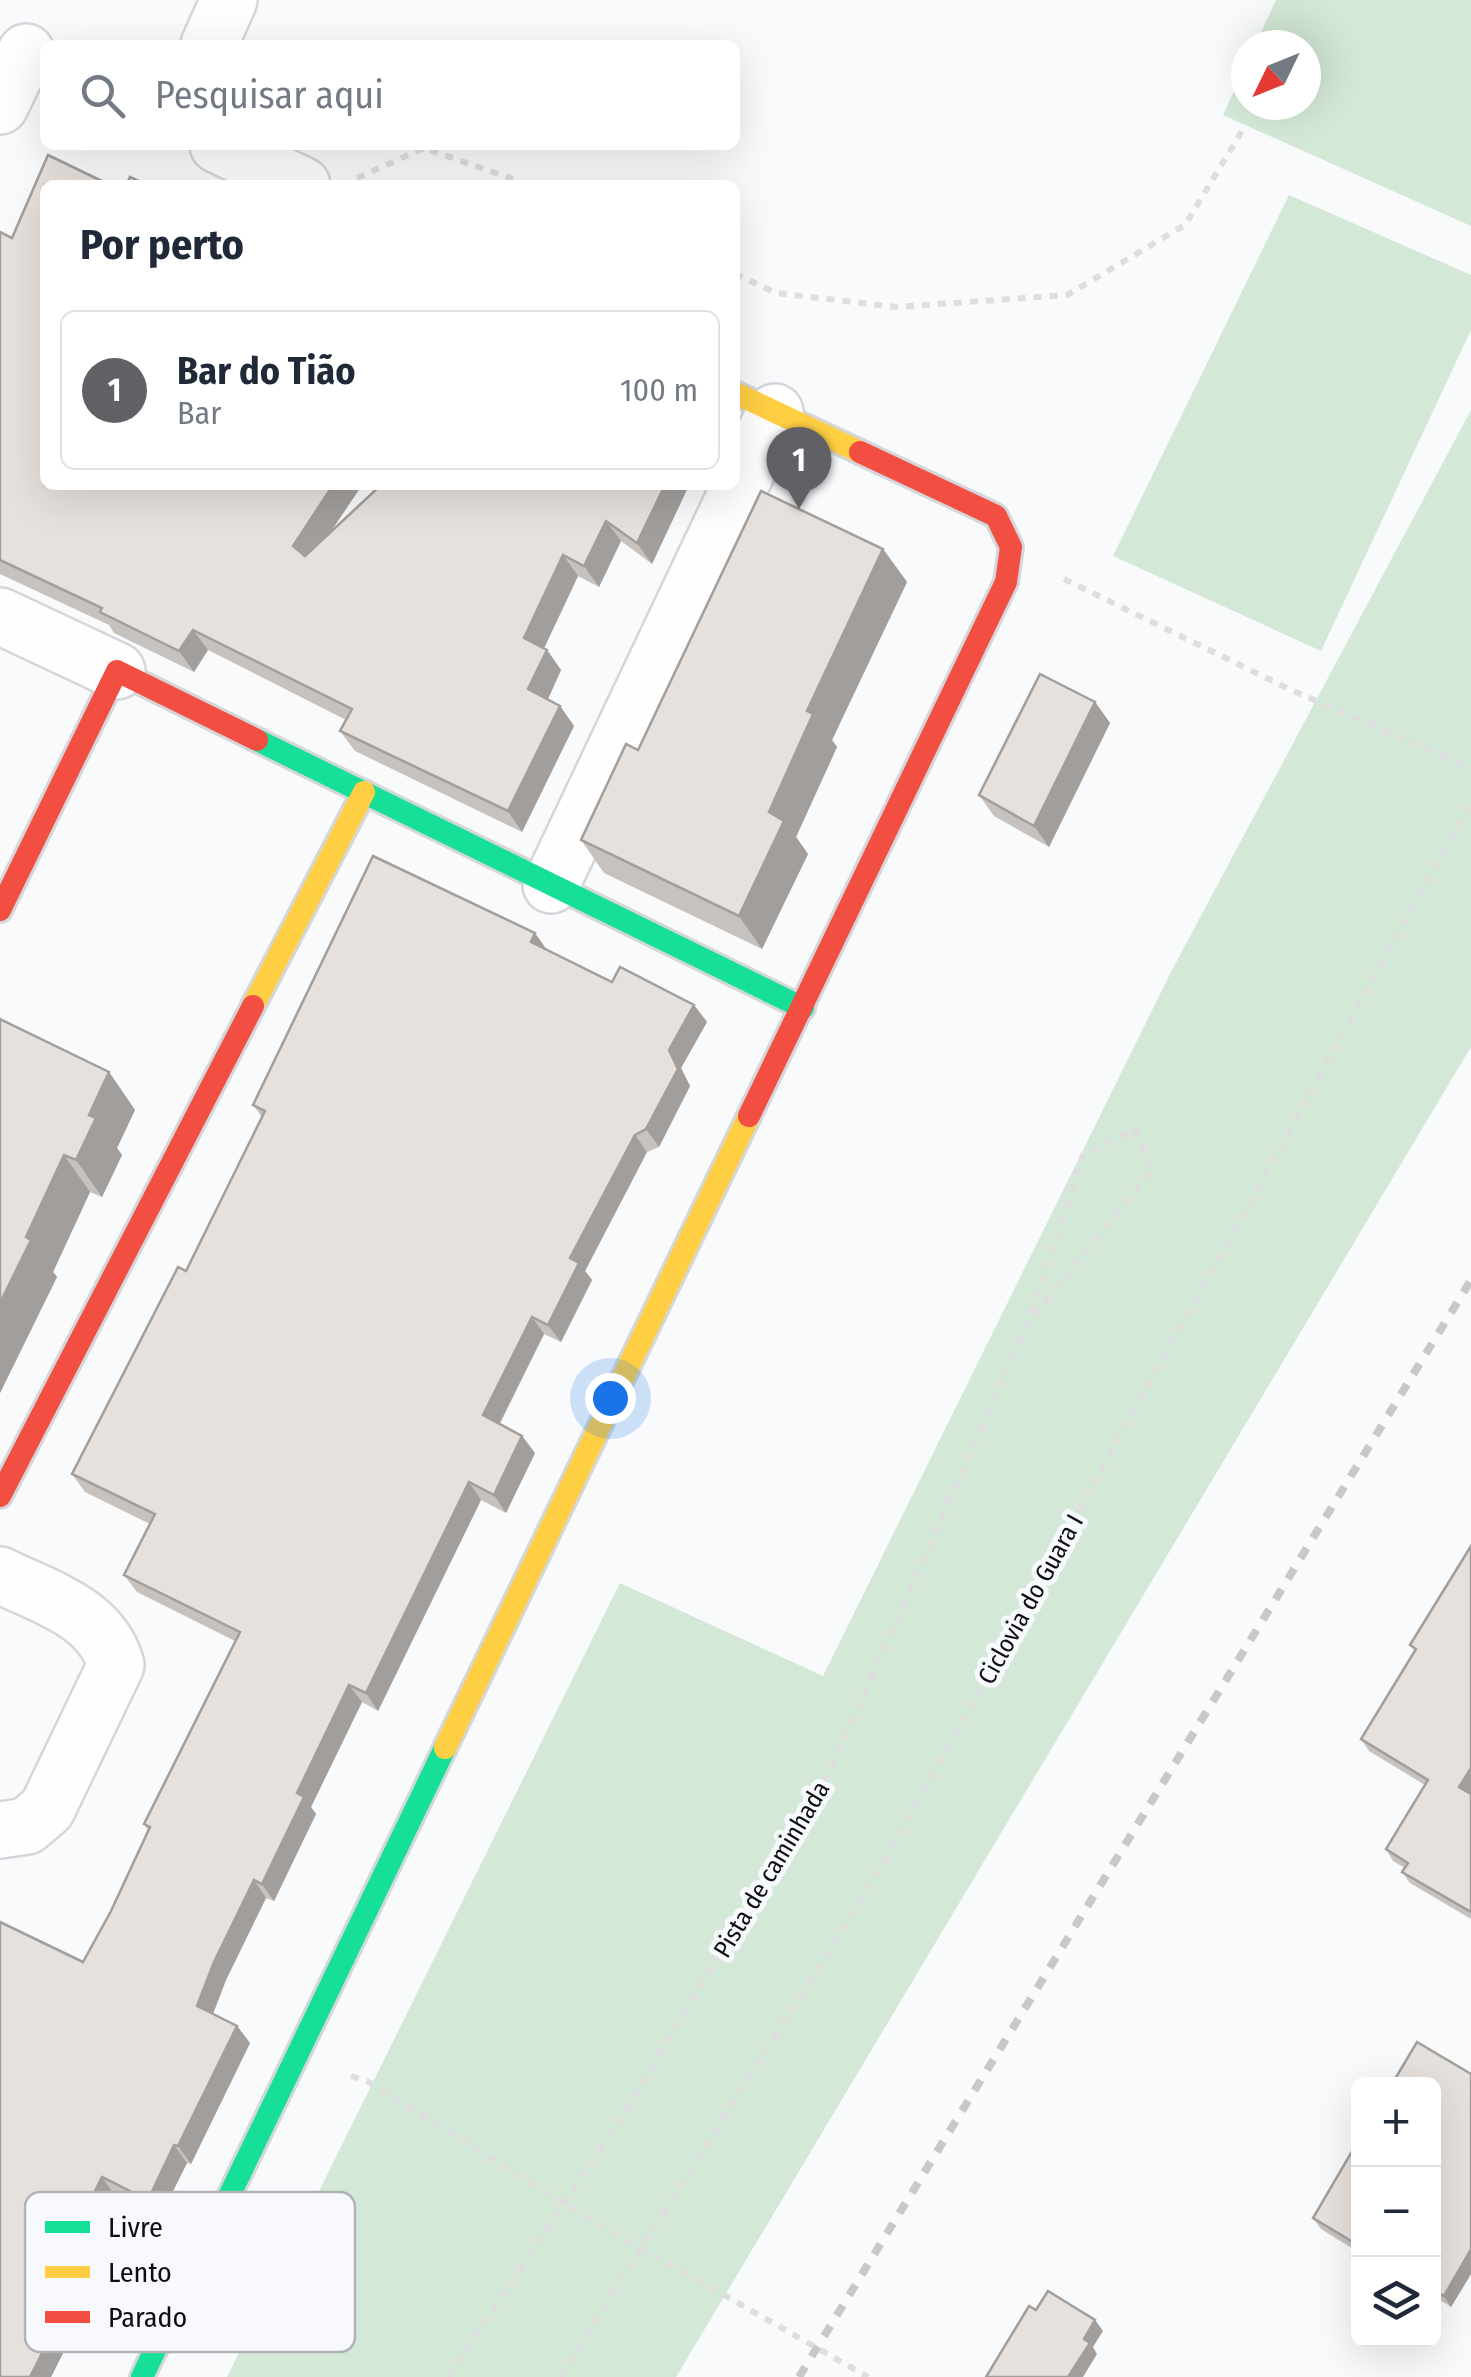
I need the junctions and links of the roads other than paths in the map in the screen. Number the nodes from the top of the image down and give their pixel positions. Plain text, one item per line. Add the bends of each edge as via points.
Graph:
1 (229, 0) edge
2 (211, 40) edge
3 (24, 51) edge
4 (0, 106) edge
5 (228, 150) edge
6 (292, 180) edge
7 (755, 402) edge
8 (740, 438) edge
9 (718, 490) edge
10 (0, 616) edge
11 (117, 671) junction
12 (364, 792) junction
13 (551, 885) junction
14 (0, 910) edge
15 (803, 1008) junction
16 (0, 1496) edge
17 (0, 1574) edge
18 (0, 1830) edge
19 (231, 2192) edge
20 (154, 2352) edge
21 (142, 2377) edge

1 - 2 street
3 - 4 street
5 - 6 street
7 - 8 street
7 - 15 street via 996,516 1014,554
9 - 13 street
10 - 11 street
11 - 12 street
11 - 14 street
12 - 13 street
12 - 16 street
13 - 15 street
15 - 19 street
17 - 18 street via 94,1622 116,1665 47,1809 27,1826
20 - 21 street

